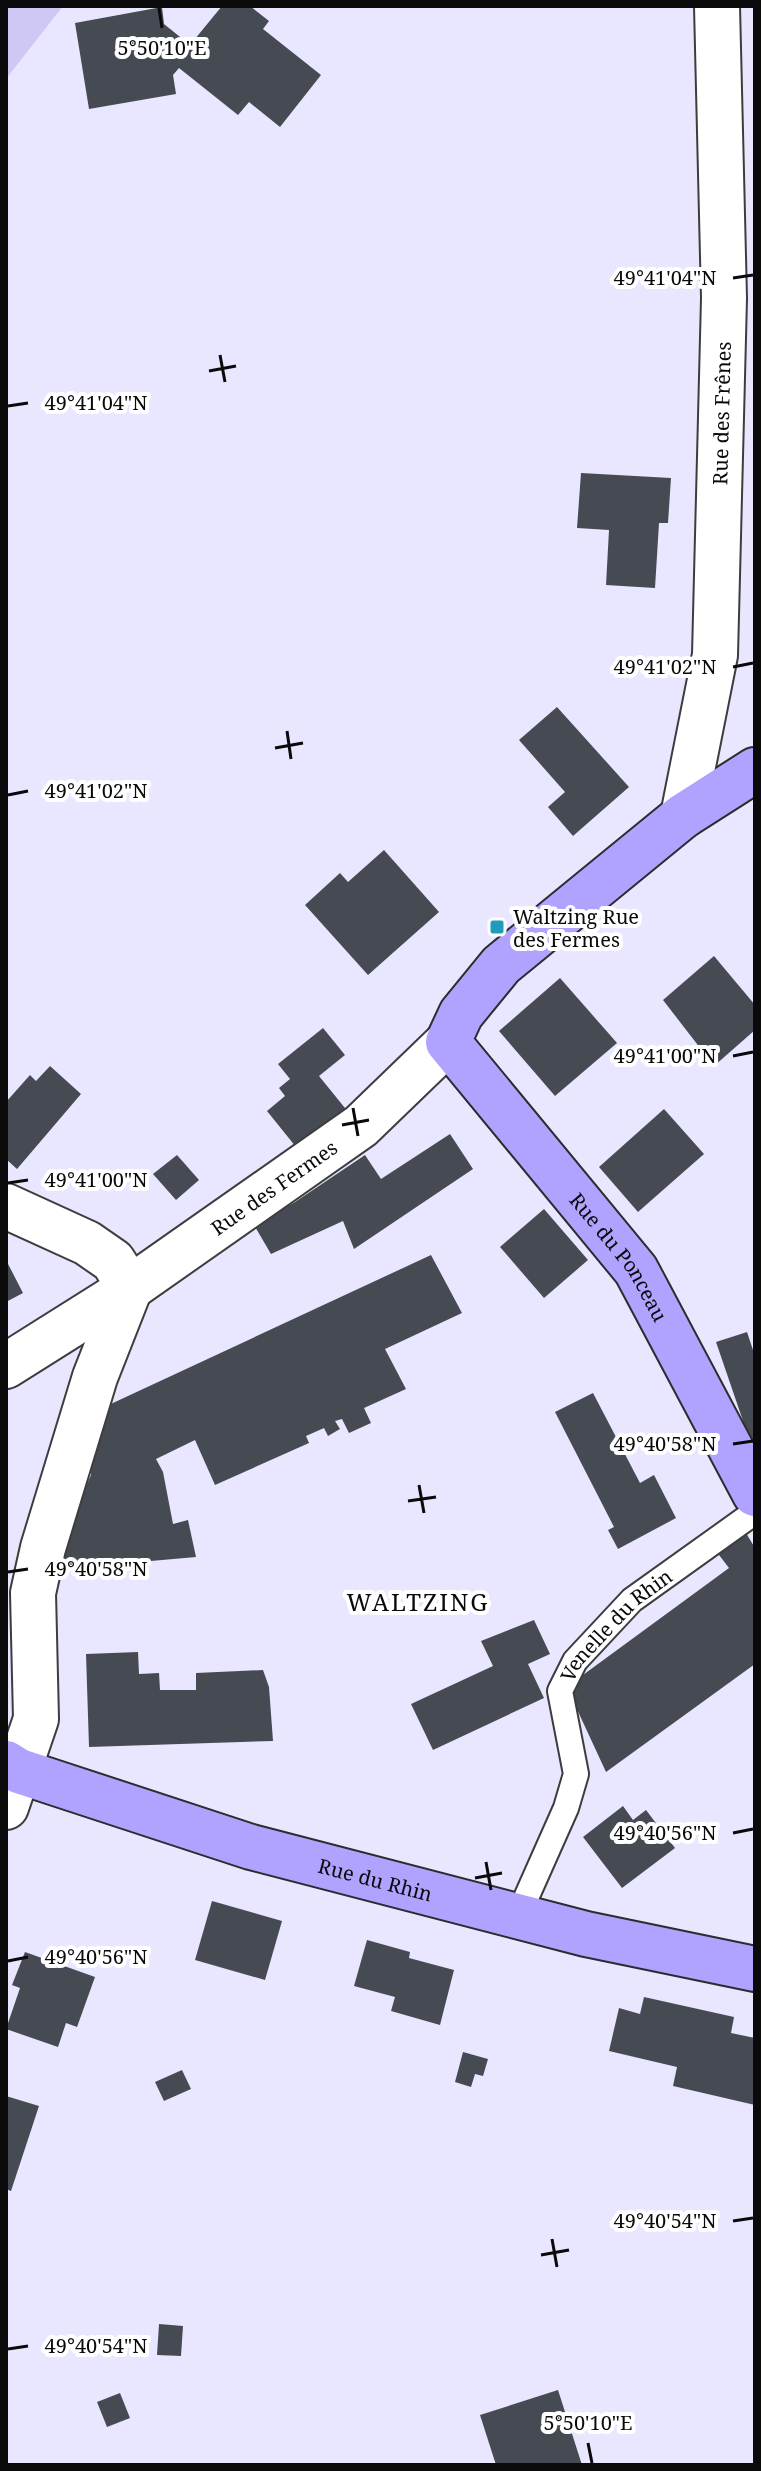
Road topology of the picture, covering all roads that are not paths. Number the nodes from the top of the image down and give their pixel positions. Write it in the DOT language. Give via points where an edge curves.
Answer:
graph roads {
  1 [pos="717,6"];
  2 [pos="755,770"];
  3 [pos="683,816"];
  4 [pos="448,1042"];
  5 [pos="6,1206"];
  6 [pos="130,1288"];
  7 [pos="6,1366"];
  8 [pos="755,1494"];
  9 [pos="755,1512"];
  10 [pos="10,1780"];
  11 [pos="518,1916"];
  12 [pos="755,1969"];
  1 -- 3 [label="street, Rue des Frênes" via="724,298 715,655"];
  2 -- 3 [label="street, Rue des Fermes"];
  3 -- 4 [label="street, Rue des Fermes" via="501,965 461,1014"];
  4 -- 6 [label="street, Rue des Fermes" via="361,1126"];
  4 -- 8 [label="street, Rue du Ponceau" via="636,1270"];
  5 -- 6 [label="street" via="87,1243 113,1261"];
  6 -- 7 [label="street, Rue des Fermes"];
  6 -- 10 [label="street" via="95,1377 36,1578 36,1719"];
  9 -- 11 [label="lane, Venelle du Rhin" via="632,1600 575,1661 560,1691 576,1774"];
  10 -- 11 [label="street, Rue du Rhin"];
  11 -- 12 [label="street, Rue du Rhin"];
}
